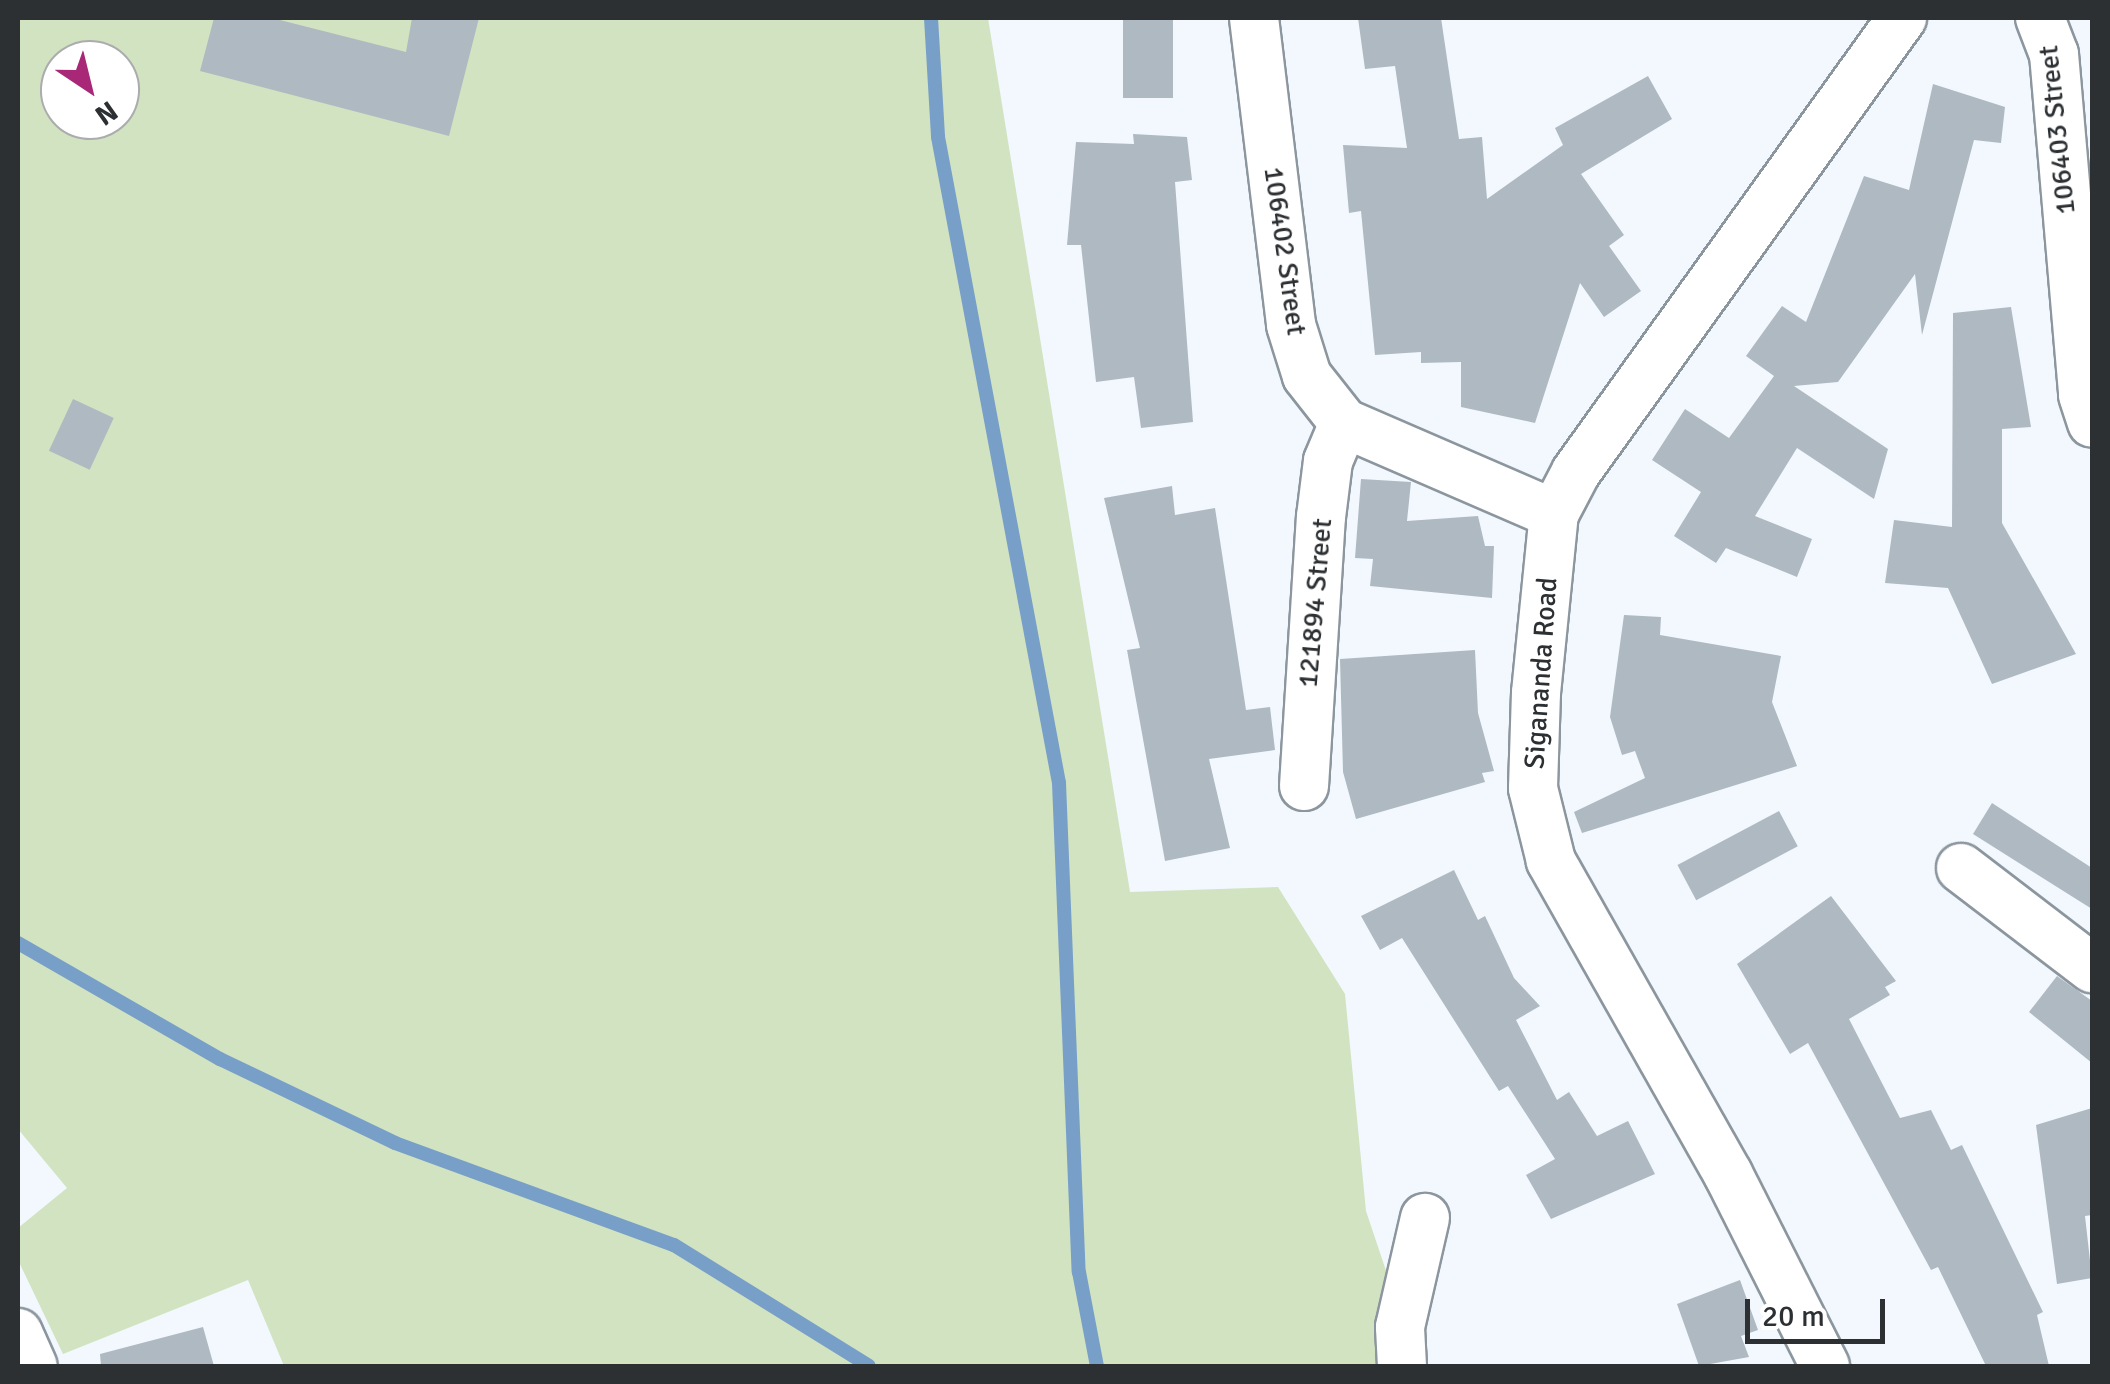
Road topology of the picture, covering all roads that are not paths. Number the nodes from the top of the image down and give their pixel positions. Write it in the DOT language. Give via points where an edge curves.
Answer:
graph roads {
  1 [pos="1254,18"];
  2 [pos="1902,18"];
  3 [pos="2040,18"];
  4 [pos="1344,423"];
  5 [pos="2092,423"];
  6 [pos="1554,514"];
  7 [pos="1304,786"];
  8 [pos="1961,868"];
  9 [pos="2092,968"];
  10 [pos="1426,1218"];
  11 [pos="18,1332"];
  12 [pos="34,1366"];
  13 [pos="1402,1366"];
  14 [pos="1824,1366"];
  1 -- 4 [label="street, 106402 Street" via="1291,325 1307,376"];
  2 -- 6 [label="street, Sigananda Road" via="1610,420"];
  3 -- 5 [label="street, 106403 Street" via="2054,54 2083,395"];
  4 -- 6 [label="street, 106402 Street"];
  4 -- 7 [label="street, 121894 Street" via="1328,461 1321,516"];
  6 -- 14 [label="street, Sigananda Road" via="1533,788 1551,861 1728,1174"];
  8 -- 9 [label="street"];
  10 -- 13 [label="street" via="1400,1326"];
  11 -- 12 [label="street"];
}
